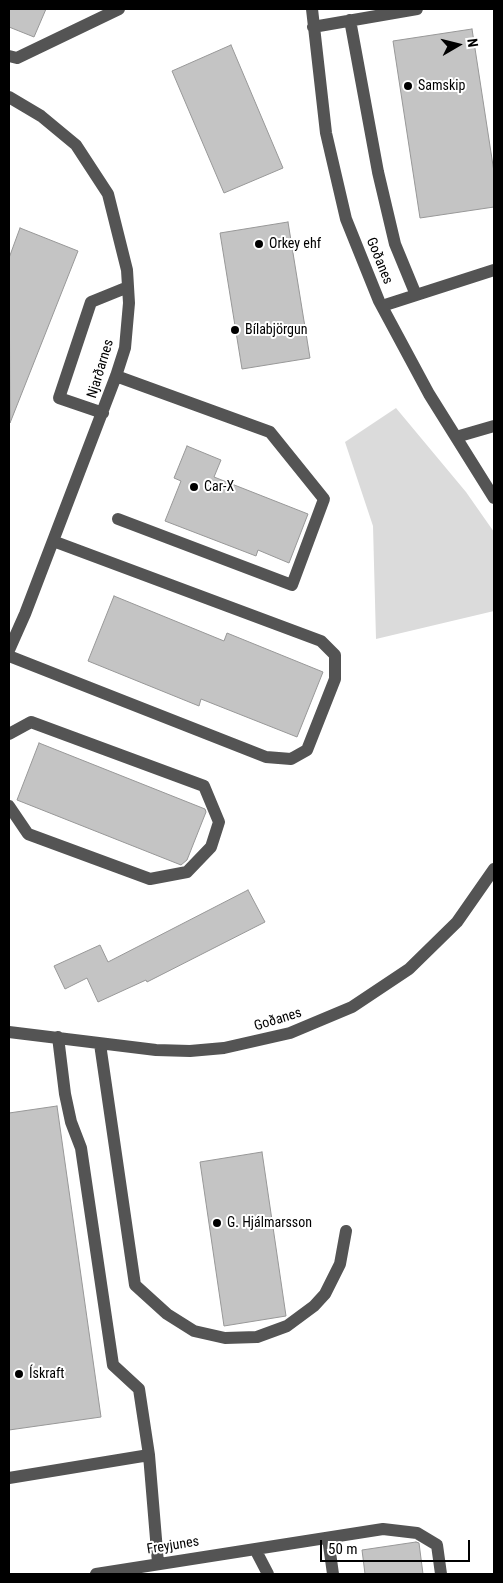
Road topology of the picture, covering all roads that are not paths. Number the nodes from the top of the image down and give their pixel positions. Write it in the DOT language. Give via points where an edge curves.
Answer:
graph roads {
  1 [pos="119,9"];
  2 [pos="312,9"];
  3 [pos="417,9"];
  4 [pos="350,20"];
  5 [pos="313,26"];
  6 [pos="9,56"];
  7 [pos="9,97"];
  8 [pos="494,270"];
  9 [pos="128,287"];
  10 [pos="416,295"];
  11 [pos="382,306"];
  12 [pos="116,376"];
  13 [pos="103,413"];
  14 [pos="494,426"];
  15 [pos="456,437"];
  16 [pos="494,498"];
  17 [pos="118,519"];
  18 [pos="53,541"];
  19 [pos="9,650"];
  20 [pos="9,656"];
  21 [pos="9,734"];
  22 [pos="9,806"];
  23 [pos="494,869"];
  24 [pos="489,888"];
  25 [pos="9,1032"];
  26 [pos="58,1037"];
  27 [pos="100,1044"];
  28 [pos="346,1231"];
  29 [pos="150,1456"];
  30 [pos="9,1478"];
  31 [pos="328,1538"];
  32 [pos="255,1549"];
  33 [pos="158,1564"];
  34 [pos="96,1574"];
  35 [pos="268,1574"];
  36 [pos="333,1574"];
  37 [pos="441,1574"];
  1 -- 6 [label="street" via="17,58"];
  2 -- 5 [label="street, Goðanes"];
  3 -- 4 [label="street"];
  4 -- 5 [label="street"];
  4 -- 10 [label="street" via="395,244"];
  5 -- 11 [label="street, Goðanes" via="326,134 346,219"];
  7 -- 9 [label="street, Njarðarnes" via="41,116 76,145 108,194 120,235"];
  8 -- 10 [label="street"];
  9 -- 12 [label="street, Njarðarnes" via="125,348"];
  9 -- 13 [label="street" via="91,302 59,398"];
  10 -- 11 [label="street"];
  11 -- 15 [label="street, Goðanes"];
  12 -- 13 [label="street, Njarðarnes"];
  12 -- 17 [label="street" via="270,432 324,499 292,585"];
  13 -- 18 [label="street, Njarðarnes"];
  14 -- 15 [label="street"];
  15 -- 16 [label="street, Goðanes"];
  18 -- 19 [label="street, Njarðarnes"];
  18 -- 20 [label="street" via="321,641 335,655 335,679 307,750 291,759 266,757"];
  21 -- 22 [label="street" via="31,722 204,786 219,822 211,847 188,872 150,879 28,834"];
  23 -- 24 [label="street, Goðanes"];
  24 -- 27 [label="street, Goðanes" via="408,969 352,1007 322,1021 274,1038 224,1048 156,1050"];
  25 -- 26 [label="street, Goðanes"];
  26 -- 27 [label="street, Goðanes"];
  26 -- 29 [label="street" via="71,1122 81,1148 113,1365 139,1389"];
  27 -- 28 [label="street" via="135,1285 167,1314 194,1331 225,1338 257,1337 287,1326 314,1306 329,1286 340,1264"];
  29 -- 30 [label="street"];
  29 -- 33 [label="street"];
  31 -- 32 [label="street, Freyjunes"];
  31 -- 36 [label="street"];
  31 -- 37 [label="street, Freyjunes" via="383,1529 417,1533 437,1544"];
  32 -- 33 [label="street, Freyjunes"];
  32 -- 35 [label="street"];
  33 -- 34 [label="street, Freyjunes"];
}
